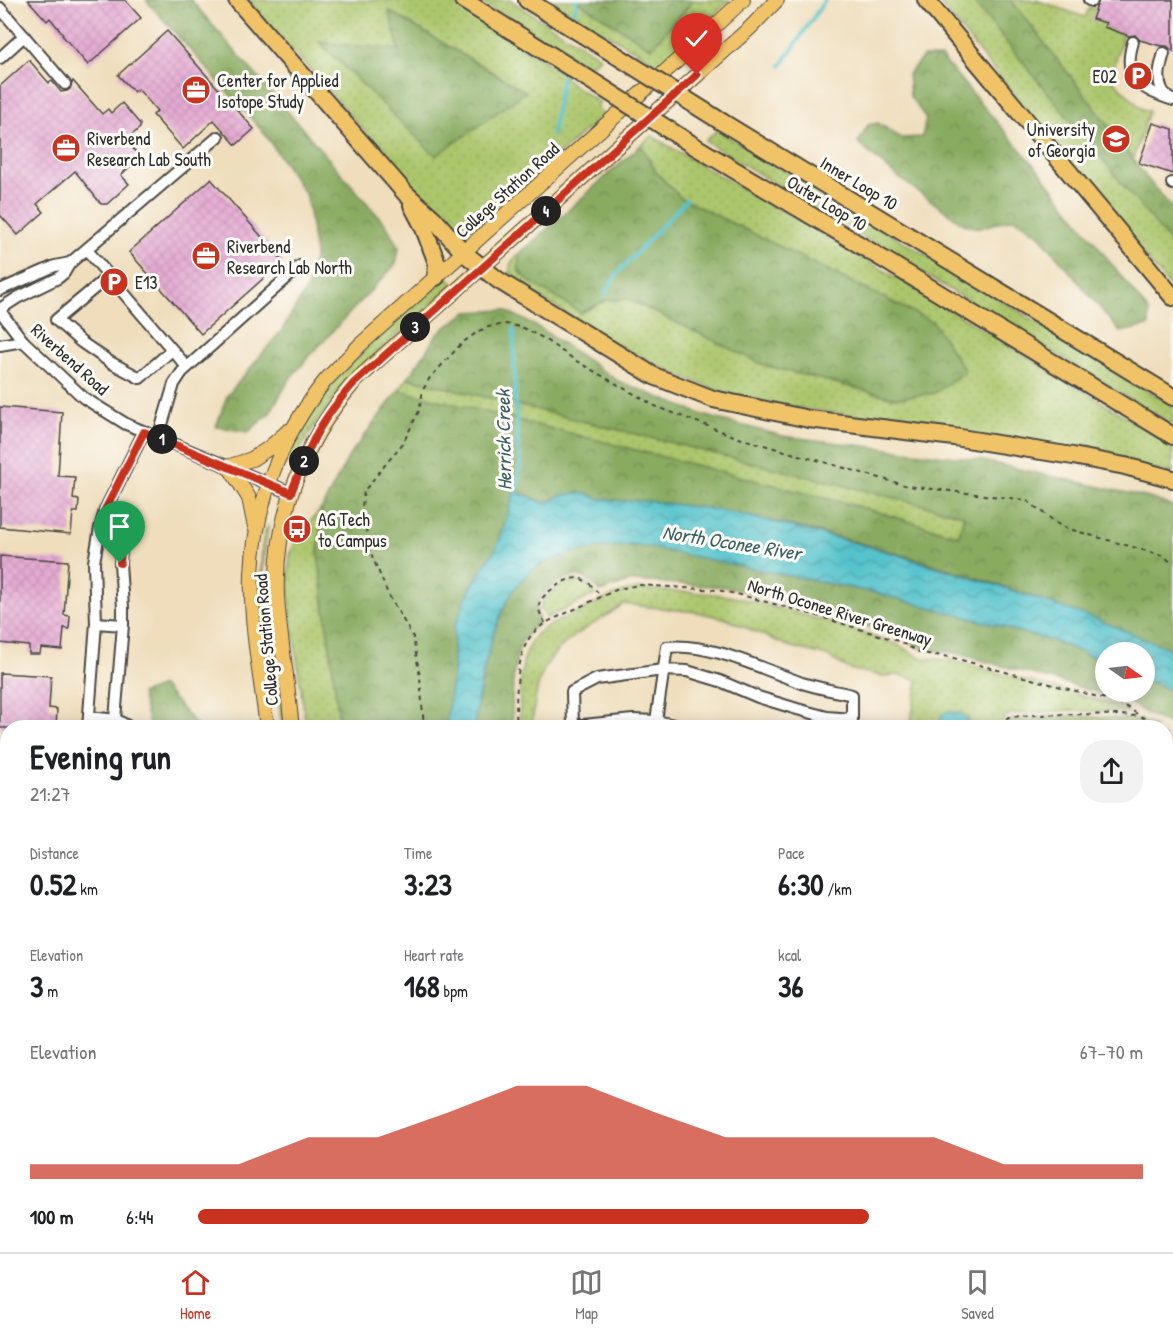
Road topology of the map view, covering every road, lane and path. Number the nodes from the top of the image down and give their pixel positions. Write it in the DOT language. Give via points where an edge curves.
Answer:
graph roads {
  1 [pos="237,0"];
  2 [pos="463,0"];
  3 [pos="527,0"];
  4 [pos="743,0"];
  5 [pos="777,0"];
  6 [pos="926,0"];
  7 [pos="0,9"];
  8 [pos="24,36"];
  9 [pos="1133,42"];
  10 [pos="1164,53"];
  11 [pos="0,58"];
  12 [pos="65,84"];
  13 [pos="1171,99"];
  14 [pos="218,137"];
  15 [pos="406,194"];
  16 [pos="87,250"];
  17 [pos="465,253"];
  18 [pos="70,263"];
  19 [pos="300,266"];
  20 [pos="483,268"];
  21 [pos="109,276"];
  22 [pos="435,278"];
  23 [pos="0,290"];
  24 [pos="1173,297"];
  25 [pos="0,310"];
  26 [pos="23,341"];
  27 [pos="0,345"];
  28 [pos="172,350"];
  29 [pos="187,367"];
  30 [pos="1173,397"];
  31 [pos="296,424"];
  32 [pos="144,432"];
  33 [pos="1173,436"];
  34 [pos="158,438"];
  35 [pos="228,467"];
  36 [pos="1173,479"];
  37 [pos="268,484"];
  38 [pos="291,493"];
  39 [pos="105,510"];
  40 [pos="257,532"];
  41 [pos="1173,564"];
  42 [pos="601,597"];
  43 [pos="96,623"];
  44 [pos="545,623"];
  45 [pos="123,625"];
  46 [pos="663,670"];
  47 [pos="1142,717"];
  48 [pos="115,719"];
  49 [pos="88,720"];
  50 [pos="106,720"];
  51 [pos="266,720"];
  52 [pos="291,720"];
  53 [pos="423,720"];
  54 [pos="517,720"];
  55 [pos="573,720"];
  56 [pos="657,720"];
  57 [pos="840,720"];
  58 [pos="852,720"];
  59 [pos="1006,720"];
  60 [pos="1148,720"];
  1 -- 15 [label="highway"];
  2 -- 33 [label="highway, Outer Loop 10, bridge" via="696,147"];
  3 -- 30 [label="highway, Inner Loop 10, bridge"];
  4 -- 17 [label="main road, College Station Road"];
  5 -- 20 [label="main road, College Station Road"];
  6 -- 24 [label="highway"];
  7 -- 8 [label="street"];
  8 -- 11 [label="street"];
  8 -- 12 [label="street"];
  9 -- 13 [label="street" via="1129,61 1133,75 1148,91"];
  10 -- 13 [label="street" via="1160,85"];
  14 -- 16 [label="street"];
  15 -- 17 [label="highway"];
  15 -- 22 [label="highway" via="437,263"];
  16 -- 18 [label="street"];
  16 -- 21 [label="street"];
  17 -- 20 [label="highway"];
  17 -- 22 [label="main road, College Station Road"];
  18 -- 23 [label="street"];
  18 -- 25 [label="street" via="58,278"];
  19 -- 29 [label="street"];
  20 -- 36 [label="highway" via="654,376 713,399 809,419 1073,456"];
  20 -- 38 [label="main road, College Station Road" via="353,384 318,432"];
  21 -- 28 [label="street"];
  21 -- 28 [label="street" via="56,320 81,342 140,378"];
  22 -- 31 [label="main road, College Station Road" via="326,380"];
  25 -- 26 [label="street, Riverbend Road"];
  26 -- 27 [label="street"];
  26 -- 32 [label="street, Riverbend Road" via="84,398"];
  28 -- 29 [label="street"];
  29 -- 34 [label="street" via="174,384"];
  31 -- 35 [label="main road" via="252,459"];
  31 -- 37 [label="main road, College Station Road"];
  32 -- 34 [label="street, Riverbend Road"];
  32 -- 39 [label="street"];
  34 -- 35 [label="street, Riverbend Road"];
  35 -- 37 [label="street, Riverbend Road"];
  35 -- 40 [label="main road" via="249,498"];
  37 -- 38 [label="street, Riverbend Road"];
  37 -- 40 [label="main road, College Station Road"];
  38 -- 52 [label="main road, College Station Road" via="279,543 277,597"];
  39 -- 43 [label="street" via="93,562"];
  39 -- 45 [label="street" via="129,521 120,563"];
  40 -- 51 [label="main road, College Station Road" via="252,573 254,618"];
  41 -- 53 [label="path" via="1164,556 1062,527 1026,500 908,486 739,438 655,406 520,327 488,327 462,343 429,379 403,443 364,491 362,507 370,551 388,594 413,637"];
  42 -- 44 [label="path, North Oconee River Greenway"];
  42 -- 44 [label="path" via="589,582 576,578 564,581 541,600 540,613"];
  42 -- 47 [label="path, North Oconee River Greenway" via="639,585 741,595 898,641 921,653 950,657 1113,701"];
  43 -- 45 [label="street"];
  43 -- 49 [label="street"];
  44 -- 54 [label="path, North Oconee River Greenway" via="529,638 522,653"];
  45 -- 48 [label="street"];
  46 -- 55 [label="street" via="597,679 572,692"];
  46 -- 56 [label="street"];
  46 -- 57 [label="street" via="687,671 758,697"];
  46 -- 58 [label="street" via="667,646 714,651 805,684 852,695"];
  47 -- 59 [label="path" via="1047,713"];
  47 -- 60 [label="path, North Oconee River Greenway"];
  48 -- 50 [label="street"];
}
